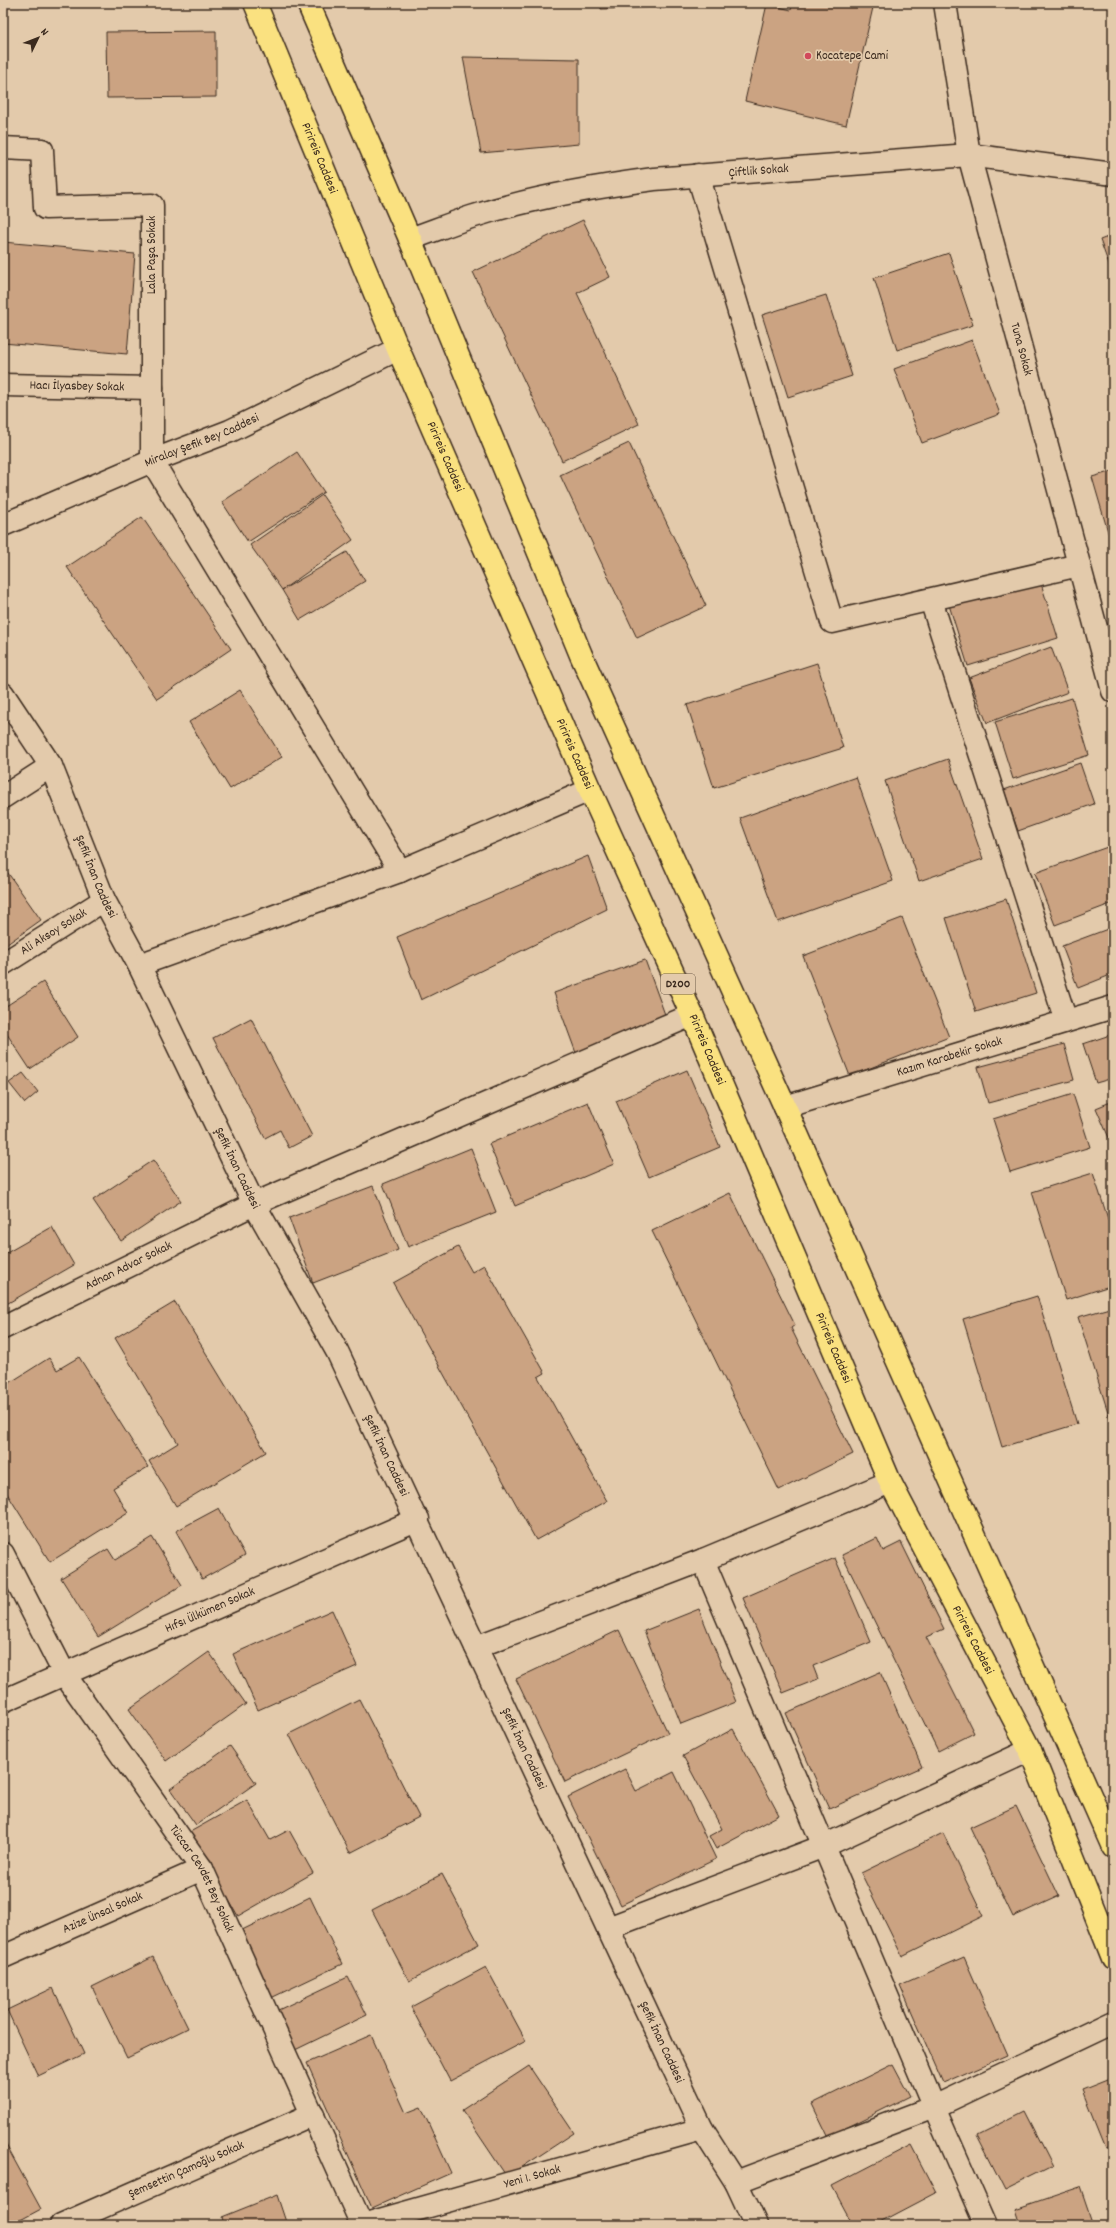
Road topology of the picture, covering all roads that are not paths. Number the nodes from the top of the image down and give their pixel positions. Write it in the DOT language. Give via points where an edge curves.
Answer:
graph roads {
  1 [pos="255,3"];
  2 [pos="308,3"];
  3 [pos="945,3"];
  4 [pos="3,148"];
  5 [pos="969,155"];
  6 [pos="1113,174"];
  7 [pos="698,175"];
  8 [pos="410,239"];
  9 [pos="398,349"];
  10 [pos="3,385"];
  11 [pos="152,388"];
  12 [pos="152,461"];
  13 [pos="3,525"];
  14 [pos="1079,566"];
  15 [pos="931,600"];
  16 [pos="1113,691"];
  17 [pos="3,694"];
  18 [pos="51,766"];
  19 [pos="590,790"];
  20 [pos="3,798"];
  21 [pos="400,871"];
  22 [pos="104,900"];
  23 [pos="3,964"];
  24 [pos="139,965"];
  25 [pos="1113,1007"];
  26 [pos="692,1015"];
  27 [pos="1066,1021"];
  28 [pos="785,1107"];
  29 [pos="254,1204"];
  30 [pos="3,1328"];
  31 [pos="890,1482"];
  32 [pos="418,1519"];
  33 [pos="3,1554"];
  34 [pos="704,1560"];
  35 [pos="476,1647"];
  36 [pos="65,1675"];
  37 [pos="3,1701"];
  38 [pos="1030,1750"];
  39 [pos="824,1846"];
  40 [pos="1113,1847"];
  41 [pos="202,1869"];
  42 [pos="608,1928"];
  43 [pos="3,1957"];
  44 [pos="1113,1958"];
  45 [pos="1113,2022"];
  46 [pos="934,2107"];
  47 [pos="312,2114"];
  48 [pos="702,2128"];
  49 [pos="736,2182"];
  50 [pos="61,2225"];
  51 [pos="362,2225"];
  52 [pos="756,2225"];
  53 [pos="986,2225"];
  1 -- 9 [label="highway, Pirireis Caddesi / D200"];
  2 -- 8 [label="highway"];
  3 -- 5 [label="street, Tuna Sokak"];
  4 -- 11 [label="street, Lala Paşa Sokak" via="42,150 45,208 152,205"];
  5 -- 6 [label="street, Çiftlik Sokak"];
  5 -- 7 [label="street, Çiftlik Sokak"];
  5 -- 14 [label="street, Tuna Sokak"];
  7 -- 8 [label="street, Çiftlik Sokak" via="617,184 559,196 471,217"];
  7 -- 15 [label="street" via="832,622"];
  8 -- 28 [label="highway" via="581,655"];
  9 -- 12 [label="street, Miralay Şefik Bey Caddesi" via="230,431"];
  9 -- 19 [label="highway, Pirireis Caddesi / D200"];
  10 -- 11 [label="street, Hacı İlyasbey Sokak"];
  11 -- 12 [label="street, Lala Paşa Sokak"];
  12 -- 13 [label="street, Miralay Şefik Bey Caddesi"];
  12 -- 21 [label="street"];
  14 -- 15 [label="street"];
  14 -- 16 [label="street, Tuna Sokak"];
  15 -- 27 [label="street"];
  17 -- 18 [label="street, Şefik İnan Caddesi"];
  18 -- 20 [label="street"];
  18 -- 22 [label="street, Şefik İnan Caddesi"];
  19 -- 21 [label="street"];
  19 -- 26 [label="highway, Pirireis Caddesi / D200"];
  21 -- 24 [label="street"];
  22 -- 23 [label="street, Ali Aksoy Sokak"];
  22 -- 24 [label="street, Şefik İnan Caddesi"];
  24 -- 29 [label="street, Şefik İnan Caddesi"];
  25 -- 27 [label="street, Kazım Karabekir Sokak"];
  26 -- 29 [label="street, Adnan Advar Sokak"];
  26 -- 31 [label="highway, Pirireis Caddesi / D200"];
  27 -- 28 [label="street, Kazım Karabekir Sokak"];
  28 -- 40 [label="highway"];
  29 -- 30 [label="street, Adnan Advar Sokak"];
  29 -- 32 [label="street, Şefik İnan Caddesi" via="337,1351"];
  31 -- 34 [label="street"];
  31 -- 38 [label="highway, Pirireis Caddesi / D200"];
  32 -- 35 [label="street, Şefik İnan Caddesi"];
  32 -- 36 [label="street, Hıfsı Ülkümen Sokak"];
  33 -- 36 [label="street, Tüccar Cevdet Bey Sokak"];
  34 -- 35 [label="street"];
  34 -- 39 [label="street"];
  35 -- 42 [label="street, Şefik İnan Caddesi"];
  36 -- 37 [label="street, Hıfsı Ülkümen Sokak"];
  36 -- 41 [label="street, Tüccar Cevdet Bey Sokak"];
  38 -- 39 [label="street"];
  38 -- 44 [label="highway, Pirireis Caddesi / D200"];
  39 -- 42 [label="street"];
  39 -- 46 [label="street"];
  41 -- 43 [label="street, Azize Ünsal Sokak"];
  41 -- 47 [label="street, Tüccar Cevdet Bey Sokak"];
  42 -- 48 [label="street, Şefik İnan Caddesi"];
  45 -- 46 [label="street"];
  46 -- 49 [label="street"];
  46 -- 53 [label="street"];
  47 -- 50 [label="street, Şemsettin Çamoğlu Sokak"];
  47 -- 51 [label="street, Tüccar Cevdet Bey Sokak"];
  48 -- 49 [label="street, Şefik İnan Caddesi"];
  48 -- 51 [label="street, Yeni 1. Sokak"];
  49 -- 52 [label="street, Şefik İnan Caddesi"];
}
